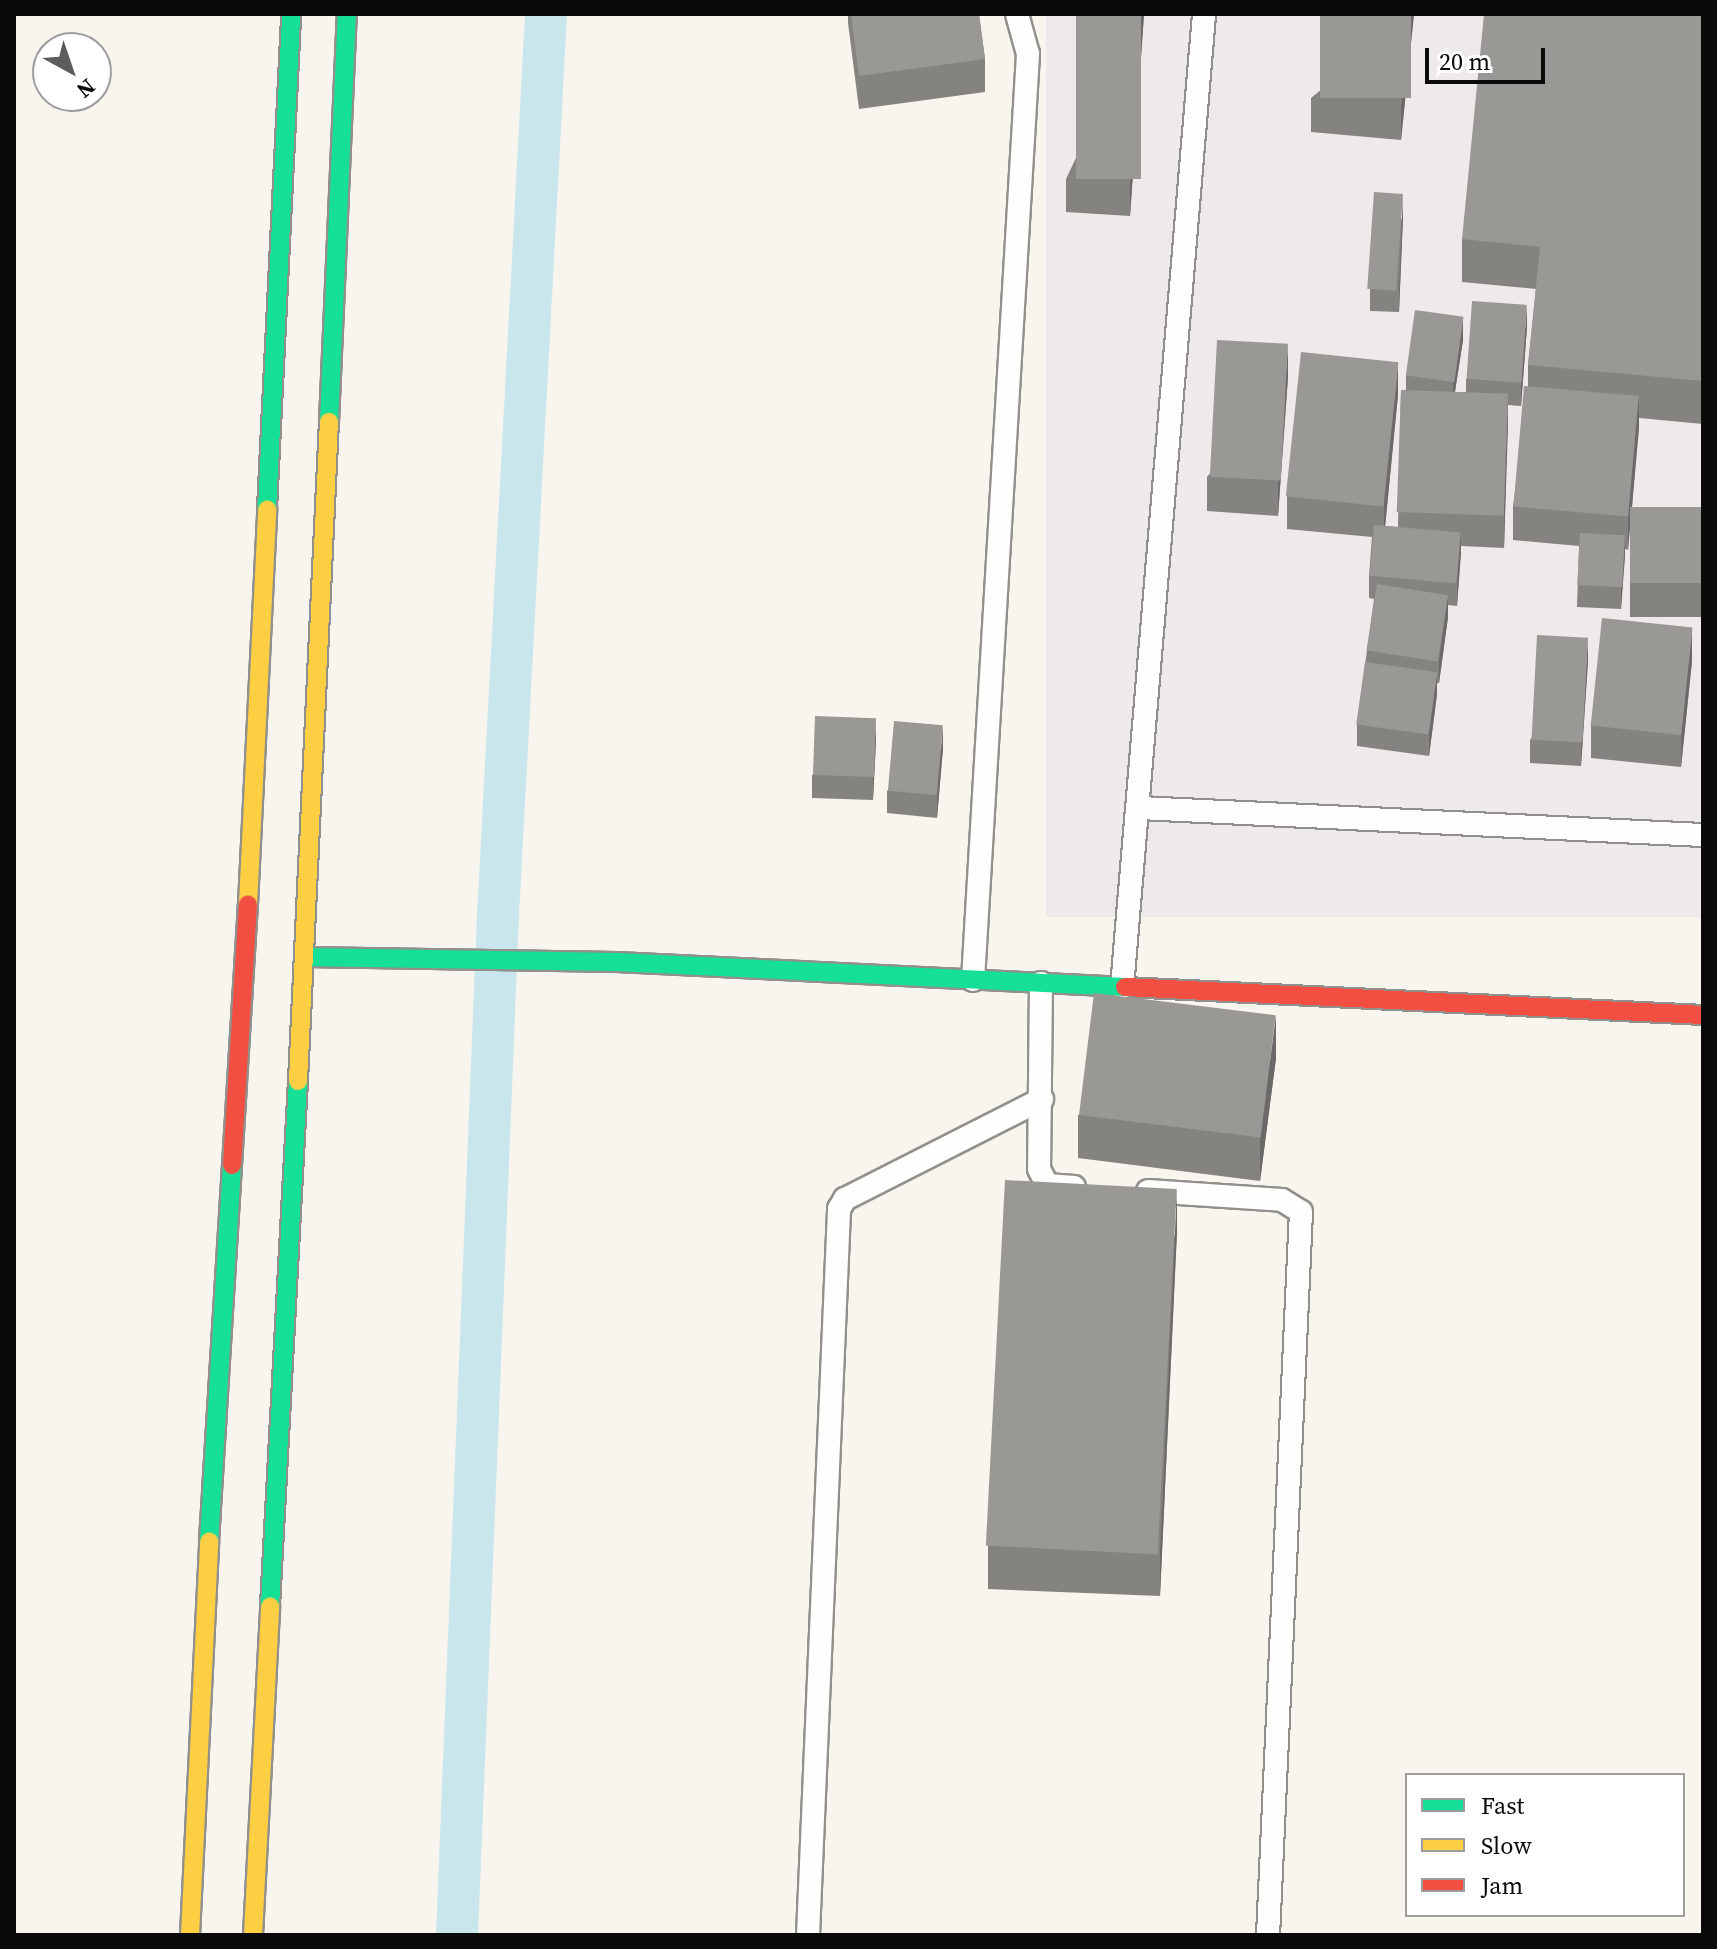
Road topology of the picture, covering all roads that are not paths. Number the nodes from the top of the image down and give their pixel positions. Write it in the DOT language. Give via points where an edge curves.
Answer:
graph roads {
  1 [pos="291,14"];
  2 [pos="347,14"];
  3 [pos="1017,14"];
  4 [pos="1204,14"];
  5 [pos="1140,808"];
  6 [pos="1703,835"];
  7 [pos="305,957"];
  8 [pos="973,980"];
  9 [pos="1041,983"];
  10 [pos="1122,987"];
  11 [pos="1703,1015"];
  12 [pos="1042,1099"];
  13 [pos="1094,1188"];
  14 [pos="1125,1190"];
  15 [pos="190,1935"];
  16 [pos="253,1935"];
  17 [pos="808,1935"];
  18 [pos="1268,1935"];
  1 -- 15 [label="main road" via="245,956 193,1790"];
  2 -- 7 [label="main road"];
  3 -- 8 [label="lane" via="1028,54"];
  4 -- 5 [label="lane"];
  5 -- 6 [label="lane"];
  5 -- 10 [label="lane"];
  7 -- 8 [label="main road" via="617,962"];
  7 -- 16 [label="main road"];
  8 -- 9 [label="main road"];
  9 -- 10 [label="main road"];
  9 -- 12 [label="lane"];
  10 -- 11 [label="main road"];
  12 -- 13 [label="lane" via="1041,1177 1047,1185"];
  12 -- 17 [label="lane" via="845,1199 839,1209"];
  14 -- 18 [label="lane" via="1282,1200 1301,1212"];
}
